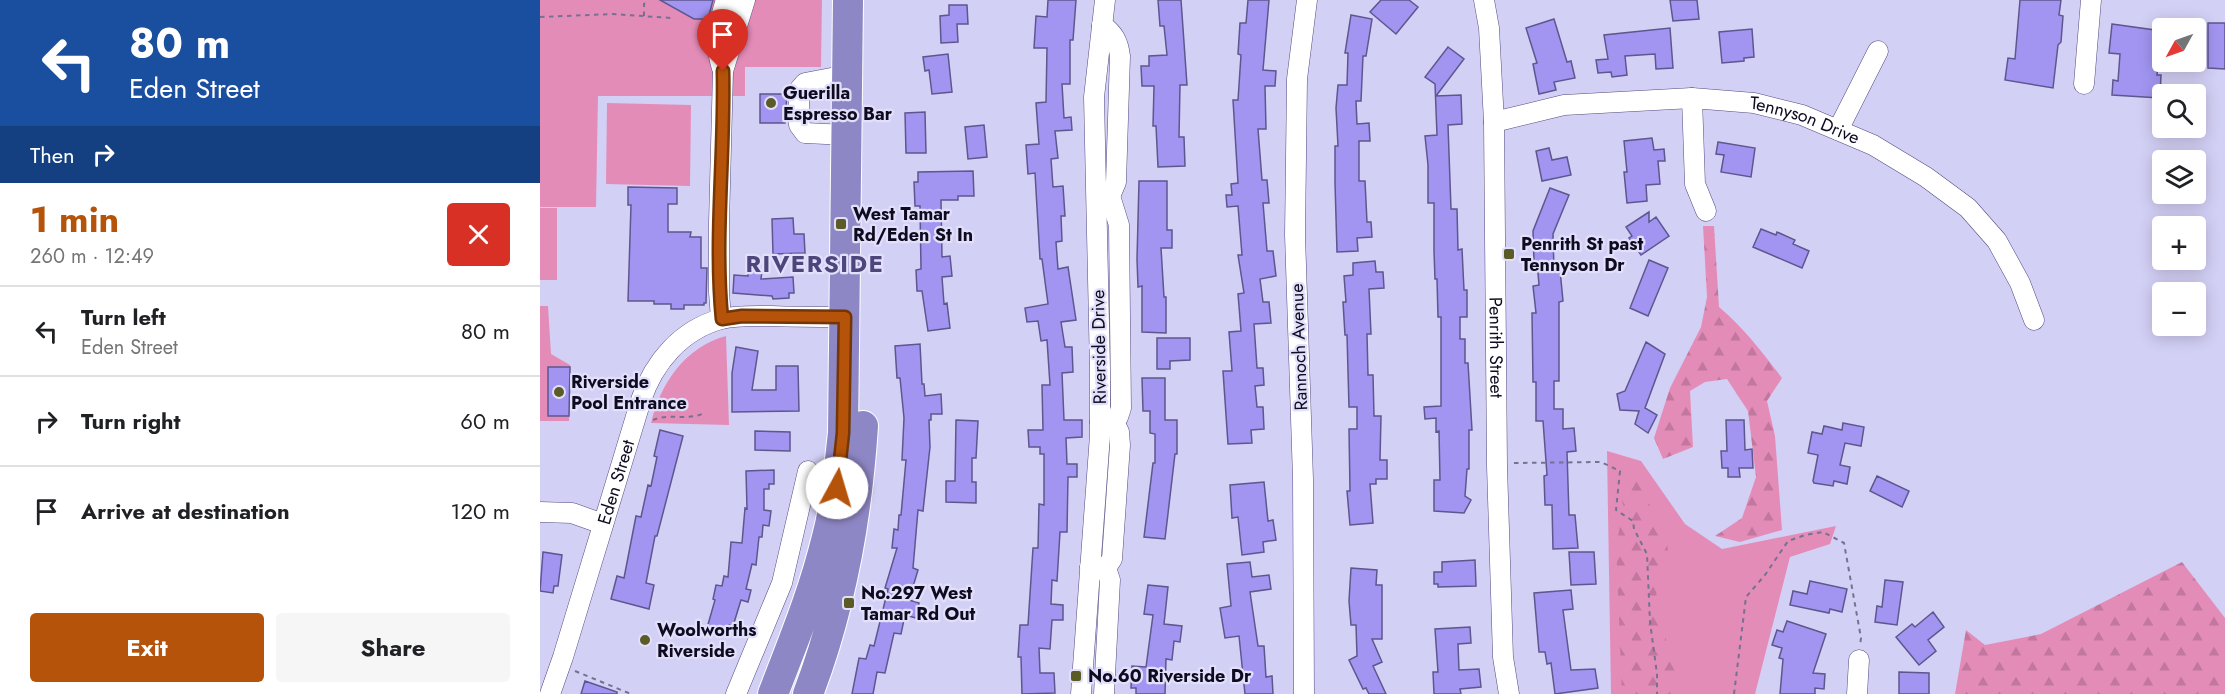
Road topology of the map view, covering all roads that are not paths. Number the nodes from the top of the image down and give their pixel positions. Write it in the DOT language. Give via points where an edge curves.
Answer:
graph roads {
  1 [pos="726,0"];
  2 [pos="745,0"];
  3 [pos="848,0"];
  4 [pos="866,0"];
  5 [pos="1105,0"];
  6 [pos="1306,0"];
  7 [pos="1484,0"];
  8 [pos="2091,0"];
  9 [pos="1878,51"];
  10 [pos="723,71"];
  11 [pos="847,75"];
  12 [pos="2084,84"];
  13 [pos="1692,98"];
  14 [pos="1494,122"];
  15 [pos="1838,130"];
  16 [pos="846,135"];
  17 [pos="1706,211"];
  18 [pos="845,317"];
  19 [pos="722,319"];
  20 [pos="2034,320"];
  21 [pos="808,471"];
  22 [pos="540,512"];
  23 [pos="603,524"];
  24 [pos="1098,567"];
  25 [pos="1859,660"];
  26 [pos="550,694"];
  27 [pos="736,694"];
  28 [pos="773,694"];
  29 [pos="808,694"];
  30 [pos="1081,694"];
  31 [pos="1104,694"];
  32 [pos="1304,694"];
  33 [pos="1509,694"];
  34 [pos="1857,694"];
  1 -- 10 [label="street" via="717,27 718,57"];
  2 -- 10 [label="street"];
  3 -- 11 [label="highway"];
  4 -- 29 [label="highway" via="865,382 860,468 851,540 838,599"];
  5 -- 24 [label="street, Riverside Drive" via="1094,97 1103,196 1100,369 1107,422"];
  6 -- 32 [label="street, Rannoch Avenue" via="1297,79 1295,224 1303,469"];
  7 -- 14 [label="street, Penrith Street"];
  8 -- 12 [label="street"];
  9 -- 15 [label="street"];
  10 -- 19 [label="street" via="719,223"];
  11 -- 16 [label="highway"];
  11 -- 16 [label="street" via="805,83 799,90 798,125 805,133"];
  13 -- 14 [label="street, Tennyson Drive" via="1563,105"];
  13 -- 15 [label="street, Tennyson Drive" via="1754,103 1802,115"];
  13 -- 17 [label="street" via="1695,184"];
  14 -- 33 [label="street, Penrith Street" via="1497,463 1503,657"];
  15 -- 20 [label="street, Tennyson Drive" via="1909,166 1968,208 1997,241"];
  16 -- 18 [label="highway"];
  18 -- 19 [label="street, Eden Street"];
  18 -- 28 [label="highway" via="843,433 828,537"];
  19 -- 23 [label="street, Eden Street" via="692,332 654,369"];
  21 -- 27 [label="street" via="782,583"];
  22 -- 23 [label="street" via="572,513"];
  23 -- 26 [label="street, Eden Street"];
  24 -- 30 [label="street, Riverside Drive"];
  24 -- 31 [label="street" via="1110,580"];
  25 -- 34 [label="street"];
}
